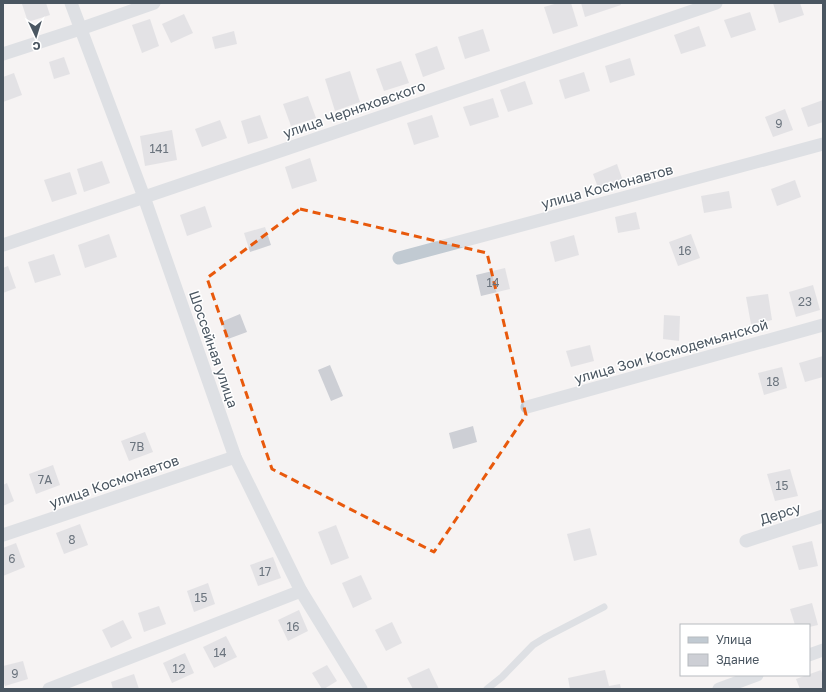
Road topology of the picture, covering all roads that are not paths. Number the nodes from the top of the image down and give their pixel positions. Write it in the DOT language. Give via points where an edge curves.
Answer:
graph roads {
  1 [pos="71,3"];
  2 [pos="154,3"];
  3 [pos="716,3"];
  4 [pos="80,29"];
  5 [pos="3,54"];
  6 [pos="823,144"];
  7 [pos="144,197"];
  8 [pos="3,245"];
  9 [pos="399,258"];
  10 [pos="823,325"];
  11 [pos="527,407"];
  12 [pos="235,458"];
  13 [pos="823,516"];
  14 [pos="3,535"];
  15 [pos="746,541"];
  16 [pos="301,591"];
  17 [pos="604,607"];
  18 [pos="823,650"];
  19 [pos="810,655"];
  20 [pos="754,676"];
  21 [pos="49,689"];
  22 [pos="361,689"];
  23 [pos="487,689"];
  24 [pos="720,689"];
  1 -- 4 [label="street, Шоссейная улица"];
  2 -- 4 [label="street"];
  3 -- 7 [label="street, улица Черняховского"];
  4 -- 5 [label="street"];
  4 -- 7 [label="street, Шоссейная улица"];
  6 -- 9 [label="street, улица Космонавтов"];
  7 -- 8 [label="street, улица Черняховского"];
  7 -- 12 [label="street, Шоссейная улица"];
  10 -- 11 [label="street, улица Зои Космодемьянской"];
  12 -- 14 [label="street, улица Космонавтов"];
  12 -- 16 [label="street, Шоссейная улица"];
  13 -- 15 [label="street, Дерсу"];
  16 -- 21 [label="street"];
  16 -- 22 [label="street, Шоссейная улица"];
  17 -- 23 [label="lane" via="533,645"];
  18 -- 19 [label="street"];
  20 -- 24 [label="street"];
}
